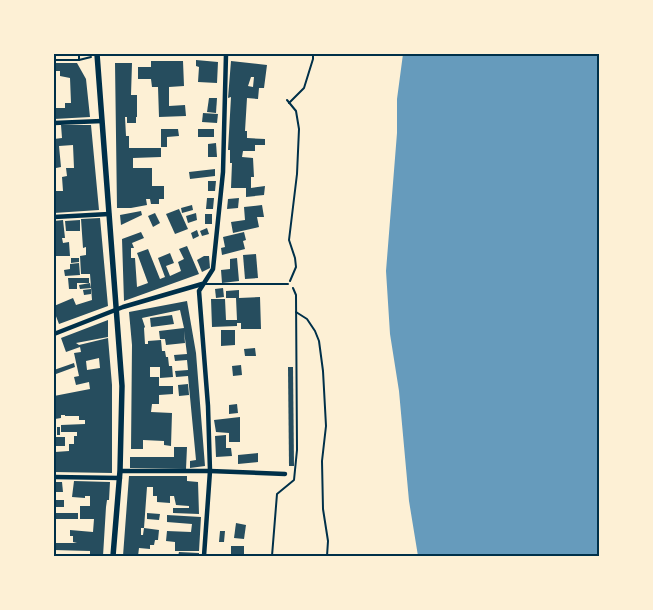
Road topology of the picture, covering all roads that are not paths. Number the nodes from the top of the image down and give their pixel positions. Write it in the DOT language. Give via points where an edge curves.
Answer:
graph roads {
  1 [pos="97,54"];
  2 [pos="226,54"];
  3 [pos="102,121"];
  4 [pos="54,123"];
  5 [pos="109,214"];
  6 [pos="54,217"];
  7 [pos="202,284"];
  8 [pos="288,284"];
  9 [pos="117,309"];
  10 [pos="54,334"];
  11 [pos="210,472"];
  12 [pos="120,474"];
  13 [pos="285,474"];
  14 [pos="54,477"];
  15 [pos="114,556"];
  16 [pos="204,556"];
  1 -- 3 [label="main road"];
  2 -- 7 [label="street" via="222,172 214,269"];
  3 -- 4 [label="street"];
  3 -- 5 [label="main road"];
  5 -- 6 [label="street"];
  5 -- 9 [label="main road"];
  7 -- 8 [label="lane"];
  7 -- 9 [label="street"];
  7 -- 11 [label="street" via="199,291"];
  9 -- 10 [label="street"];
  9 -- 12 [label="main road" via="122,386"];
  11 -- 12 [label="street"];
  11 -- 13 [label="street"];
  11 -- 16 [label="street"];
  12 -- 14 [label="street"];
  12 -- 15 [label="main road"];
}
